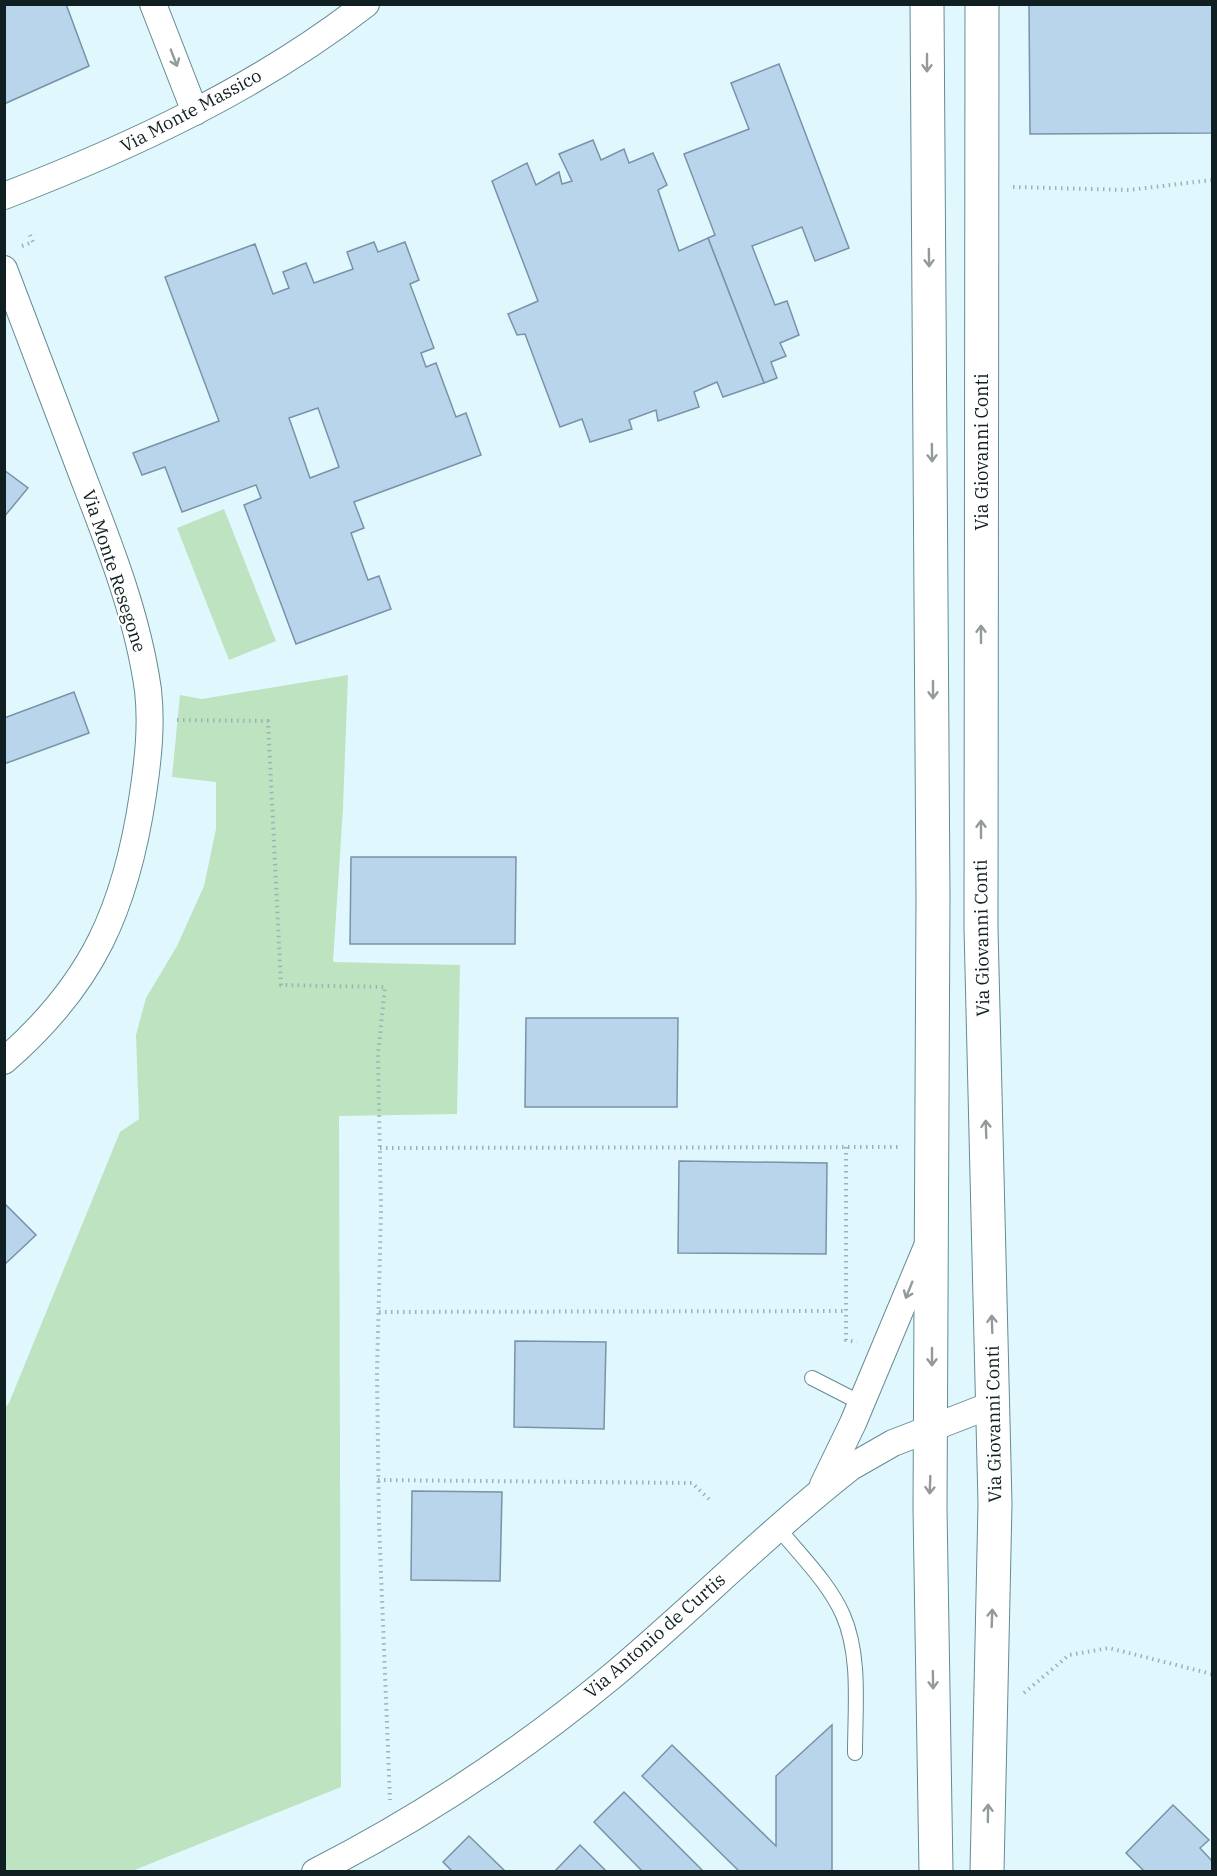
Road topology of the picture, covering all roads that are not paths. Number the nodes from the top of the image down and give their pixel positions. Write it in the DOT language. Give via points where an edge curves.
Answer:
graph roads {
  1 [pos="153,4"];
  2 [pos="366,4"];
  3 [pos="927,4"];
  4 [pos="982,4"];
  5 [pos="195,112"];
  6 [pos="4,196"];
  7 [pos="4,269"];
  8 [pos="4,1061"];
  9 [pos="931,1236"];
  10 [pos="812,1378"];
  11 [pos="861,1403"];
  12 [pos="994,1404"];
  13 [pos="932,1426"];
  14 [pos="821,1491"];
  15 [pos="779,1529"];
  16 [pos="855,1753"];
  17 [pos="315,1872"];
  18 [pos="936,1872"];
  19 [pos="987,1872"];
  1 -- 5 [label="street, one-way"];
  2 -- 5 [label="street, Via Monte Massico" via="285,60"];
  3 -- 9 [label="main road, one-way" via="933,544"];
  12 -- 4 [label="main road, Via Giovanni Conti, one-way" via="981,928"];
  5 -- 6 [label="street, Via Monte Massico" via="94,160"];
  7 -- 8 [label="street, Via Monte Resegone" via="127,598 142,655 150,720 139,829 117,908 98,949 73,985 36,1031"];
  9 -- 11 [label="street, one-way"];
  9 -- 13 [label="main road, one-way"];
  10 -- 11 [label="lane"];
  11 -- 14 [label="street"];
  12 -- 13 [label="street, Via Antonio de Curtis"];
  19 -- 12 [label="main road, Via Giovanni Conti, one-way"];
  13 -- 14 [label="street, Via Antonio de Curtis" via="876,1452"];
  13 -- 18 [label="main road, one-way"];
  14 -- 15 [label="street, Via Antonio de Curtis"];
  15 -- 16 [label="lane" via="831,1593 846,1623 854,1667"];
  15 -- 17 [label="street, Via Antonio de Curtis" via="582,1700 483,1773 391,1831"];
}
